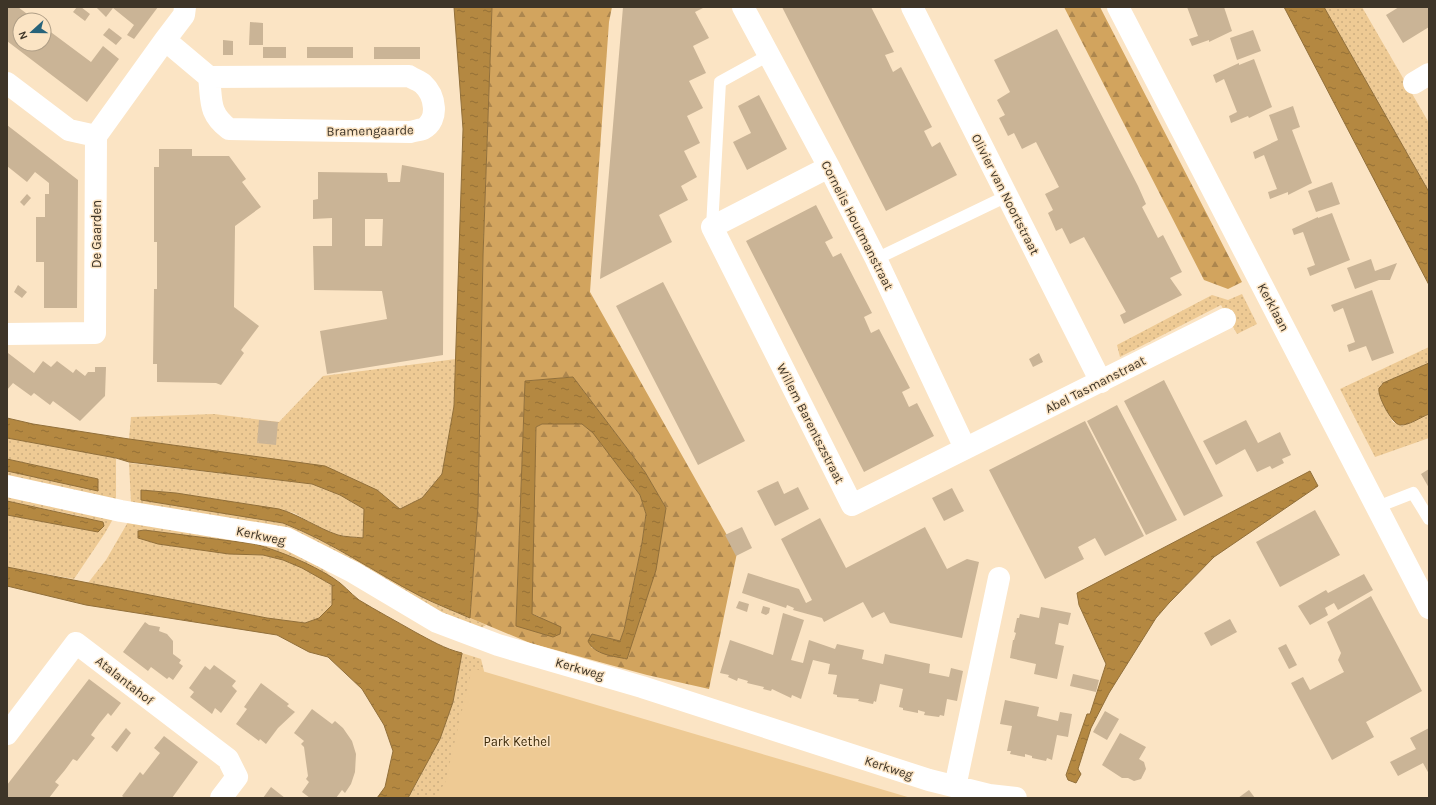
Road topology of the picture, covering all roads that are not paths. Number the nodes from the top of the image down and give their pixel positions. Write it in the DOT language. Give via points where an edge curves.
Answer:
graph roads {
  1 [pos="185,7"];
  2 [pos="743,7"];
  3 [pos="912,7"];
  4 [pos="1118,7"];
  5 [pos="165,40"];
  6 [pos="769,55"];
  7 [pos="209,77"];
  8 [pos="7,83"];
  9 [pos="96,136"];
  10 [pos="829,167"];
  11 [pos="1007,196"];
  12 [pos="712,227"];
  13 [pos="876,259"];
  14 [pos="1225,319"];
  15 [pos="7,334"];
  16 [pos="1101,382"];
  17 [pos="965,448"];
  18 [pos="7,486"];
  19 [pos="1377,507"];
  20 [pos="1429,519"];
  21 [pos="999,578"];
  22 [pos="1427,598"];
  23 [pos="7,734"];
  24 [pos="956,787"];
  25 [pos="221,798"];
  26 [pos="1016,798"];
  1 -- 5 [label="street" via="184,15"];
  2 -- 6 [label="street, Cornelis Houtmanstraat"];
  3 -- 11 [label="street, Olivier van Noortstraat"];
  4 -- 19 [label="street, Kerklaan"];
  5 -- 7 [label="street"];
  5 -- 9 [label="street"];
  6 -- 10 [label="street, Cornelis Houtmanstraat"];
  6 -- 12 [label="lane, Willem Barentszstraat" via="720,82"];
  7 -- 7 [label="street, Bramengaarde" via="212,109 218,120 229,129 410,132 424,128 432,119 435,110 424,84 409,76"];
  8 -- 9 [label="street" via="69,130"];
  9 -- 15 [label="street, De Gaarden" via="95,333"];
  10 -- 12 [label="street"];
  10 -- 13 [label="street, Cornelis Houtmanstraat"];
  11 -- 13 [label="lane"];
  11 -- 16 [label="street, Olivier van Noortstraat"];
  12 -- 17 [label="street, Willem Barentszstraat" via="852,505"];
  13 -- 17 [label="street, Cornelis Houtmanstraat"];
  14 -- 16 [label="street, Abel Tasmanstraat"];
  16 -- 17 [label="street, Abel Tasmanstraat"];
  18 -- 24 [label="street, Kerkweg" via="121,511 286,538 353,572 437,622 498,644"];
  19 -- 20 [label="lane" via="1413,493"];
  19 -- 22 [label="street, Kerklaan"];
  21 -- 24 [label="street"];
  23 -- 25 [label="street, Atalantahof" via="76,643 228,759 237,777"];
  24 -- 26 [label="street, Kerkweg" via="988,795"];
}
